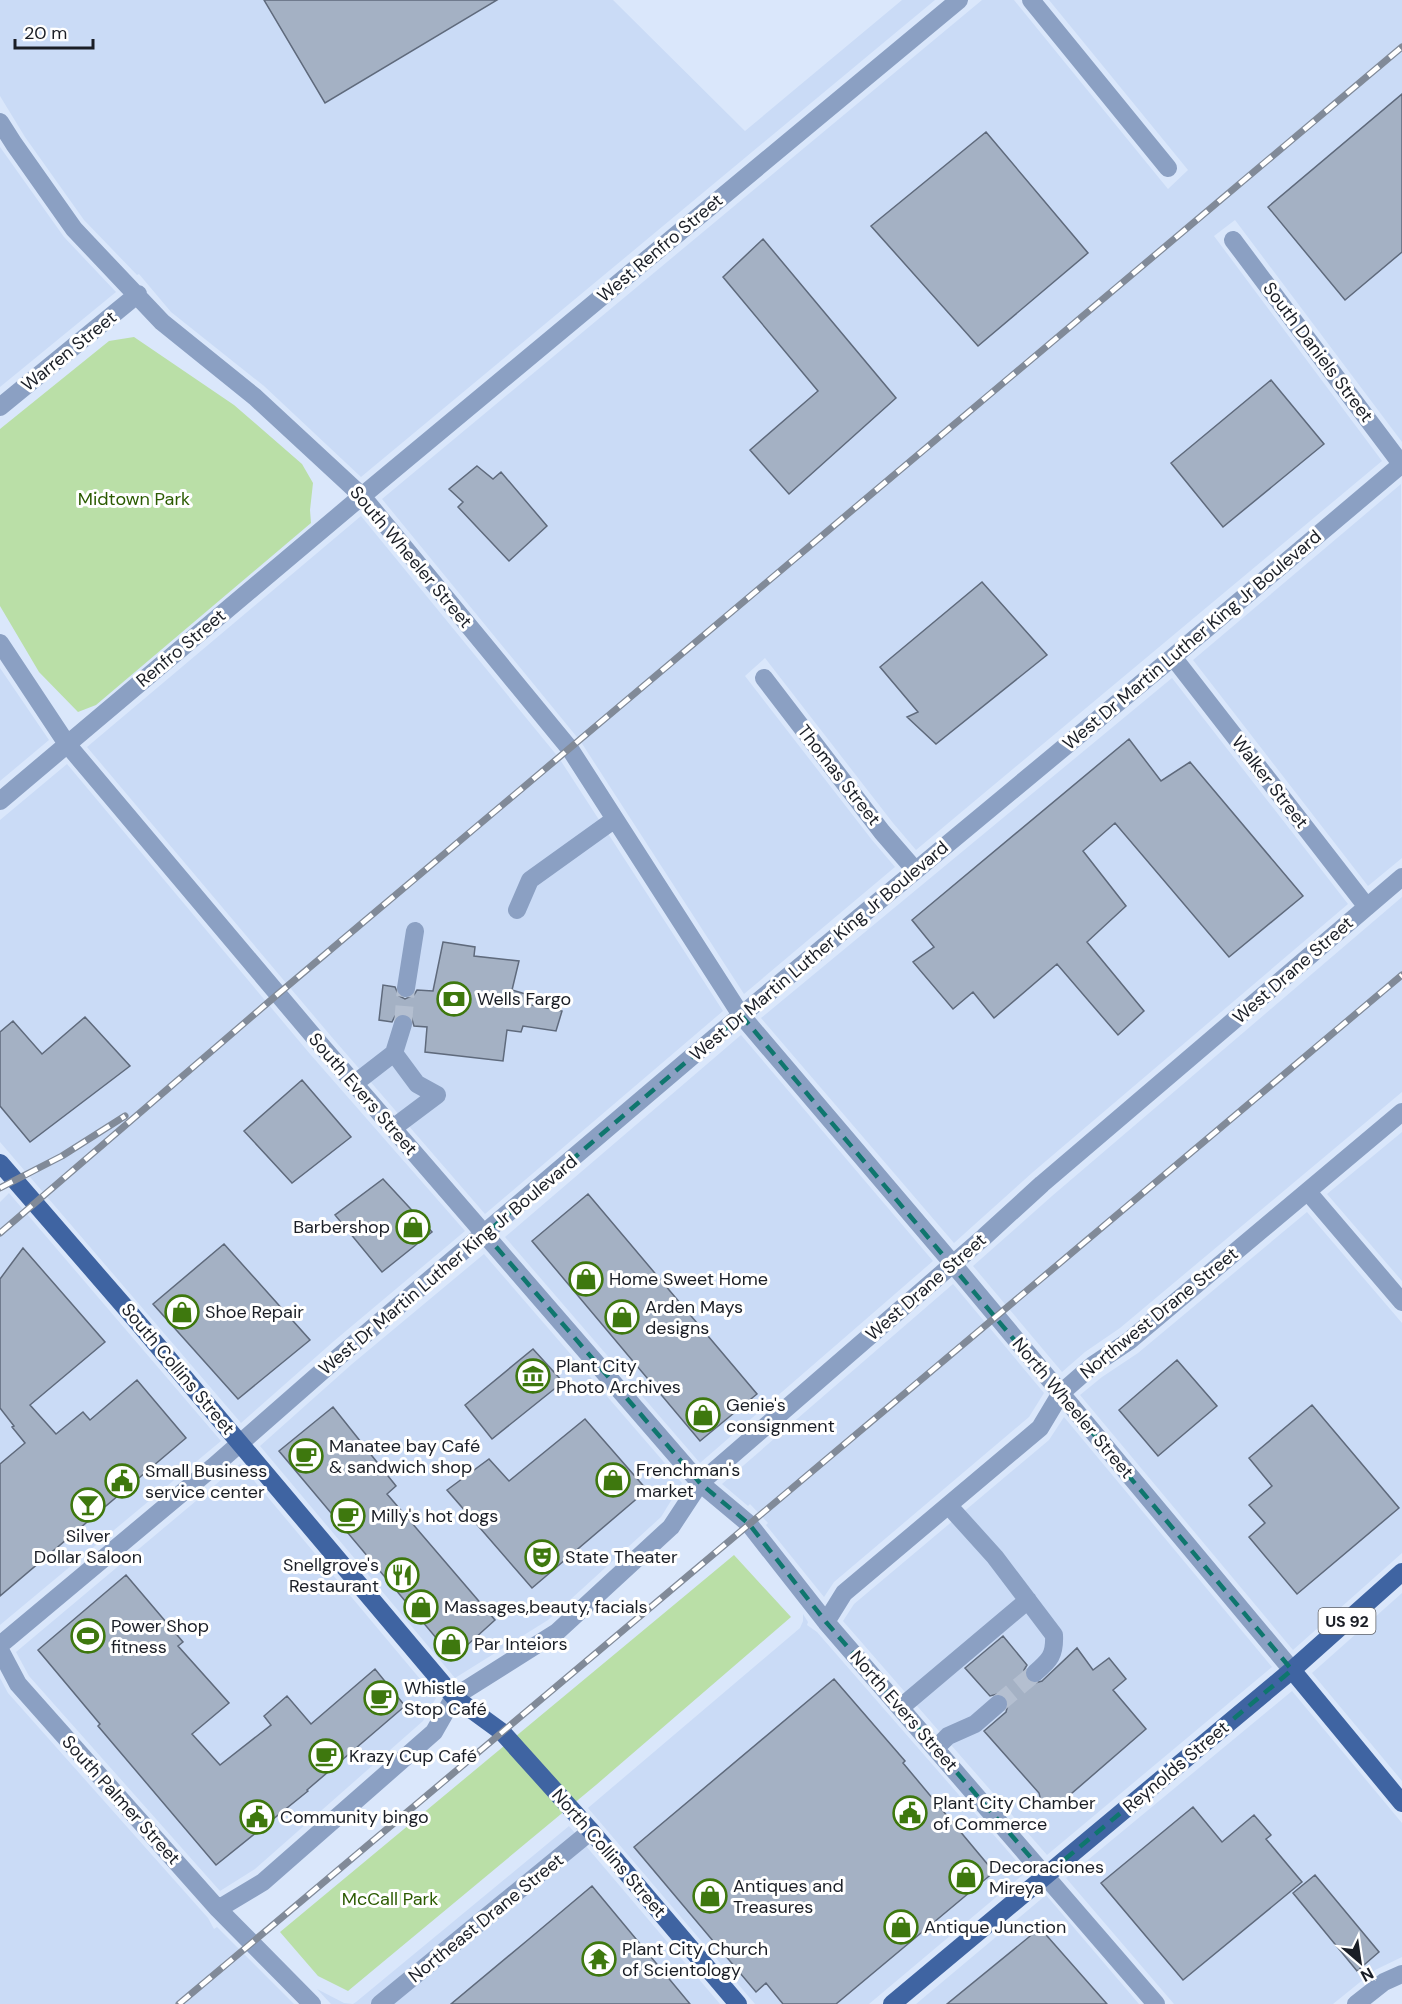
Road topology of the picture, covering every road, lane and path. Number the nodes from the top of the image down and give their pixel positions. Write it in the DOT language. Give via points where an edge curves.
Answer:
graph roads {
  1 [pos="959,0"];
  2 [pos="1031,0"];
  3 [pos="0,122"];
  4 [pos="1168,168"];
  5 [pos="1233,240"];
  6 [pos="138,294"];
  7 [pos="0,407"];
  8 [pos="1402,464"];
  9 [pos="362,496"];
  10 [pos="0,643"];
  11 [pos="1173,657"];
  12 [pos="764,678"];
  13 [pos="67,744"];
  14 [pos="0,801"];
  15 [pos="615,819"];
  16 [pos="915,870"];
  17 [pos="1402,877"];
  18 [pos="1367,907"];
  19 [pos="517,910"];
  20 [pos="415,931"];
  21 [pos="406,988"];
  22 [pos="741,1015"];
  23 [pos="403,1024"];
  24 [pos="394,1053"];
  25 [pos="354,1084"];
  26 [pos="1402,1112"];
  27 [pos="393,1128"];
  28 [pos="2,1172"];
  29 [pos="1308,1192"];
  30 [pos="485,1234"];
  31 [pos="953,1264"];
  32 [pos="1402,1302"];
  33 [pos="1061,1393"];
  34 [pos="240,1443"];
  35 [pos="700,1483"];
  36 [pos="949,1506"];
  37 [pos="749,1524"];
  38 [pos="1402,1572"];
  39 [pos="1028,1600"];
  40 [pos="826,1622"];
  41 [pos="0,1645"];
  42 [pos="0,1650"];
  43 [pos="1292,1670"];
  44 [pos="1035,1673"];
  45 [pos="454,1698"];
  46 [pos="998,1704"];
  47 [pos="900,1708"];
  48 [pos="502,1732"];
  49 [pos="936,1748"];
  50 [pos="1402,1803"];
  51 [pos="591,1831"];
  52 [pos="1046,1875"];
  53 [pos="218,1909"];
  54 [pos="1402,1974"];
  55 [pos="312,2004"];
  56 [pos="380,2004"];
  57 [pos="738,2004"];
  58 [pos="892,2004"];
  59 [pos="1156,2004"];
  60 [pos="1356,2004"];
  1 -- 9 [label="street, West Renfro Street"];
  2 -- 4 [label="street"];
  3 -- 6 [label="street, South Wheeler Street" via="74,229"];
  5 -- 8 [label="street, South Daniels Street"];
  6 -- 7 [label="street, Warren Street"];
  6 -- 9 [label="street, South Wheeler Street" via="162,322 255,397"];
  8 -- 11 [label="street, West Dr Martin Luther King Jr Boulevard"];
  9 -- 13 [label="street, Renfro Street"];
  9 -- 15 [label="street, South Wheeler Street" via="570,749"];
  10 -- 13 [label="street, South Evers Street"];
  11 -- 16 [label="street, West Dr Martin Luther King Jr Boulevard"];
  11 -- 18 [label="street, Walker Street"];
  12 -- 16 [label="street, Thomas Street"];
  13 -- 14 [label="street, Renfro Street"];
  13 -- 25 [label="street, South Evers Street"];
  15 -- 19 [label="street" via="530,880"];
  15 -- 22 [label="street, South Wheeler Street"];
  16 -- 22 [label="street, West Dr Martin Luther King Jr Boulevard"];
  17 -- 18 [label="street, West Drane Street"];
  18 -- 31 [label="street, West Drane Street"];
  20 -- 21 [label="street"];
  22 -- 30 [label="street, West Dr Martin Luther King Jr Boulevard"];
  22 -- 31 [label="street, North Wheeler Street"];
  23 -- 24 [label="street"];
  24 -- 25 [label="street"];
  24 -- 27 [label="street" via="417,1084 437,1095"];
  25 -- 27 [label="street, South Evers Street"];
  26 -- 29 [label="street, Northwest Drane Street"];
  27 -- 30 [label="street, South Evers Street"];
  28 -- 34 [label="main road, South Collins Street" via="16,1180"];
  29 -- 32 [label="street"];
  29 -- 33 [label="street, Northwest Drane Street"];
  30 -- 34 [label="street, West Dr Martin Luther King Jr Boulevard"];
  30 -- 35 [label="street, South Evers Street"];
  31 -- 33 [label="street, North Wheeler Street"];
  31 -- 35 [label="street, West Drane Street"];
  33 -- 36 [label="street, Northwest Drane Street" via="1040,1428"];
  33 -- 43 [label="street, North Wheeler Street"];
  34 -- 41 [label="street, West Dr Martin Luther King Jr Boulevard"];
  34 -- 45 [label="main road, South Collins Street"];
  35 -- 37 [label="street, South Evers Street"];
  35 -- 45 [label="street, West Drane Street" via="671,1527 556,1632"];
  36 -- 39 [label="street"];
  36 -- 40 [label="street, Northwest Drane Street" via="844,1593"];
  37 -- 40 [label="street, North Evers Street"];
  38 -- 43 [label="main road, Reynolds Street / US 92"];
  39 -- 44 [label="street" via="1054,1635 1055,1649"];
  39 -- 47 [label="street"];
  40 -- 47 [label="street, North Evers Street"];
  42 -- 53 [label="street, South Palmer Street" via="18,1684"];
  43 -- 50 [label="main road, North Wheeler Street"];
  43 -- 52 [label="main road, Reynolds Street / US 92"];
  45 -- 48 [label="main road, South Collins Street"];
  45 -- 53 [label="street" via="434,1731 263,1882"];
  46 -- 49 [label="street"];
  47 -- 49 [label="street, North Evers Street"];
  48 -- 51 [label="main road, North Collins Street"];
  49 -- 52 [label="street, North Evers Street"];
  51 -- 56 [label="street, Northeast Drane Street"];
  51 -- 57 [label="main road, North Collins Street"];
  52 -- 58 [label="main road, Reynolds Street / US 92"];
  52 -- 59 [label="street, North Evers Street"];
  53 -- 55 [label="street, South Palmer Street"];
  54 -- 60 [label="street" via="1384,1982"];
}
